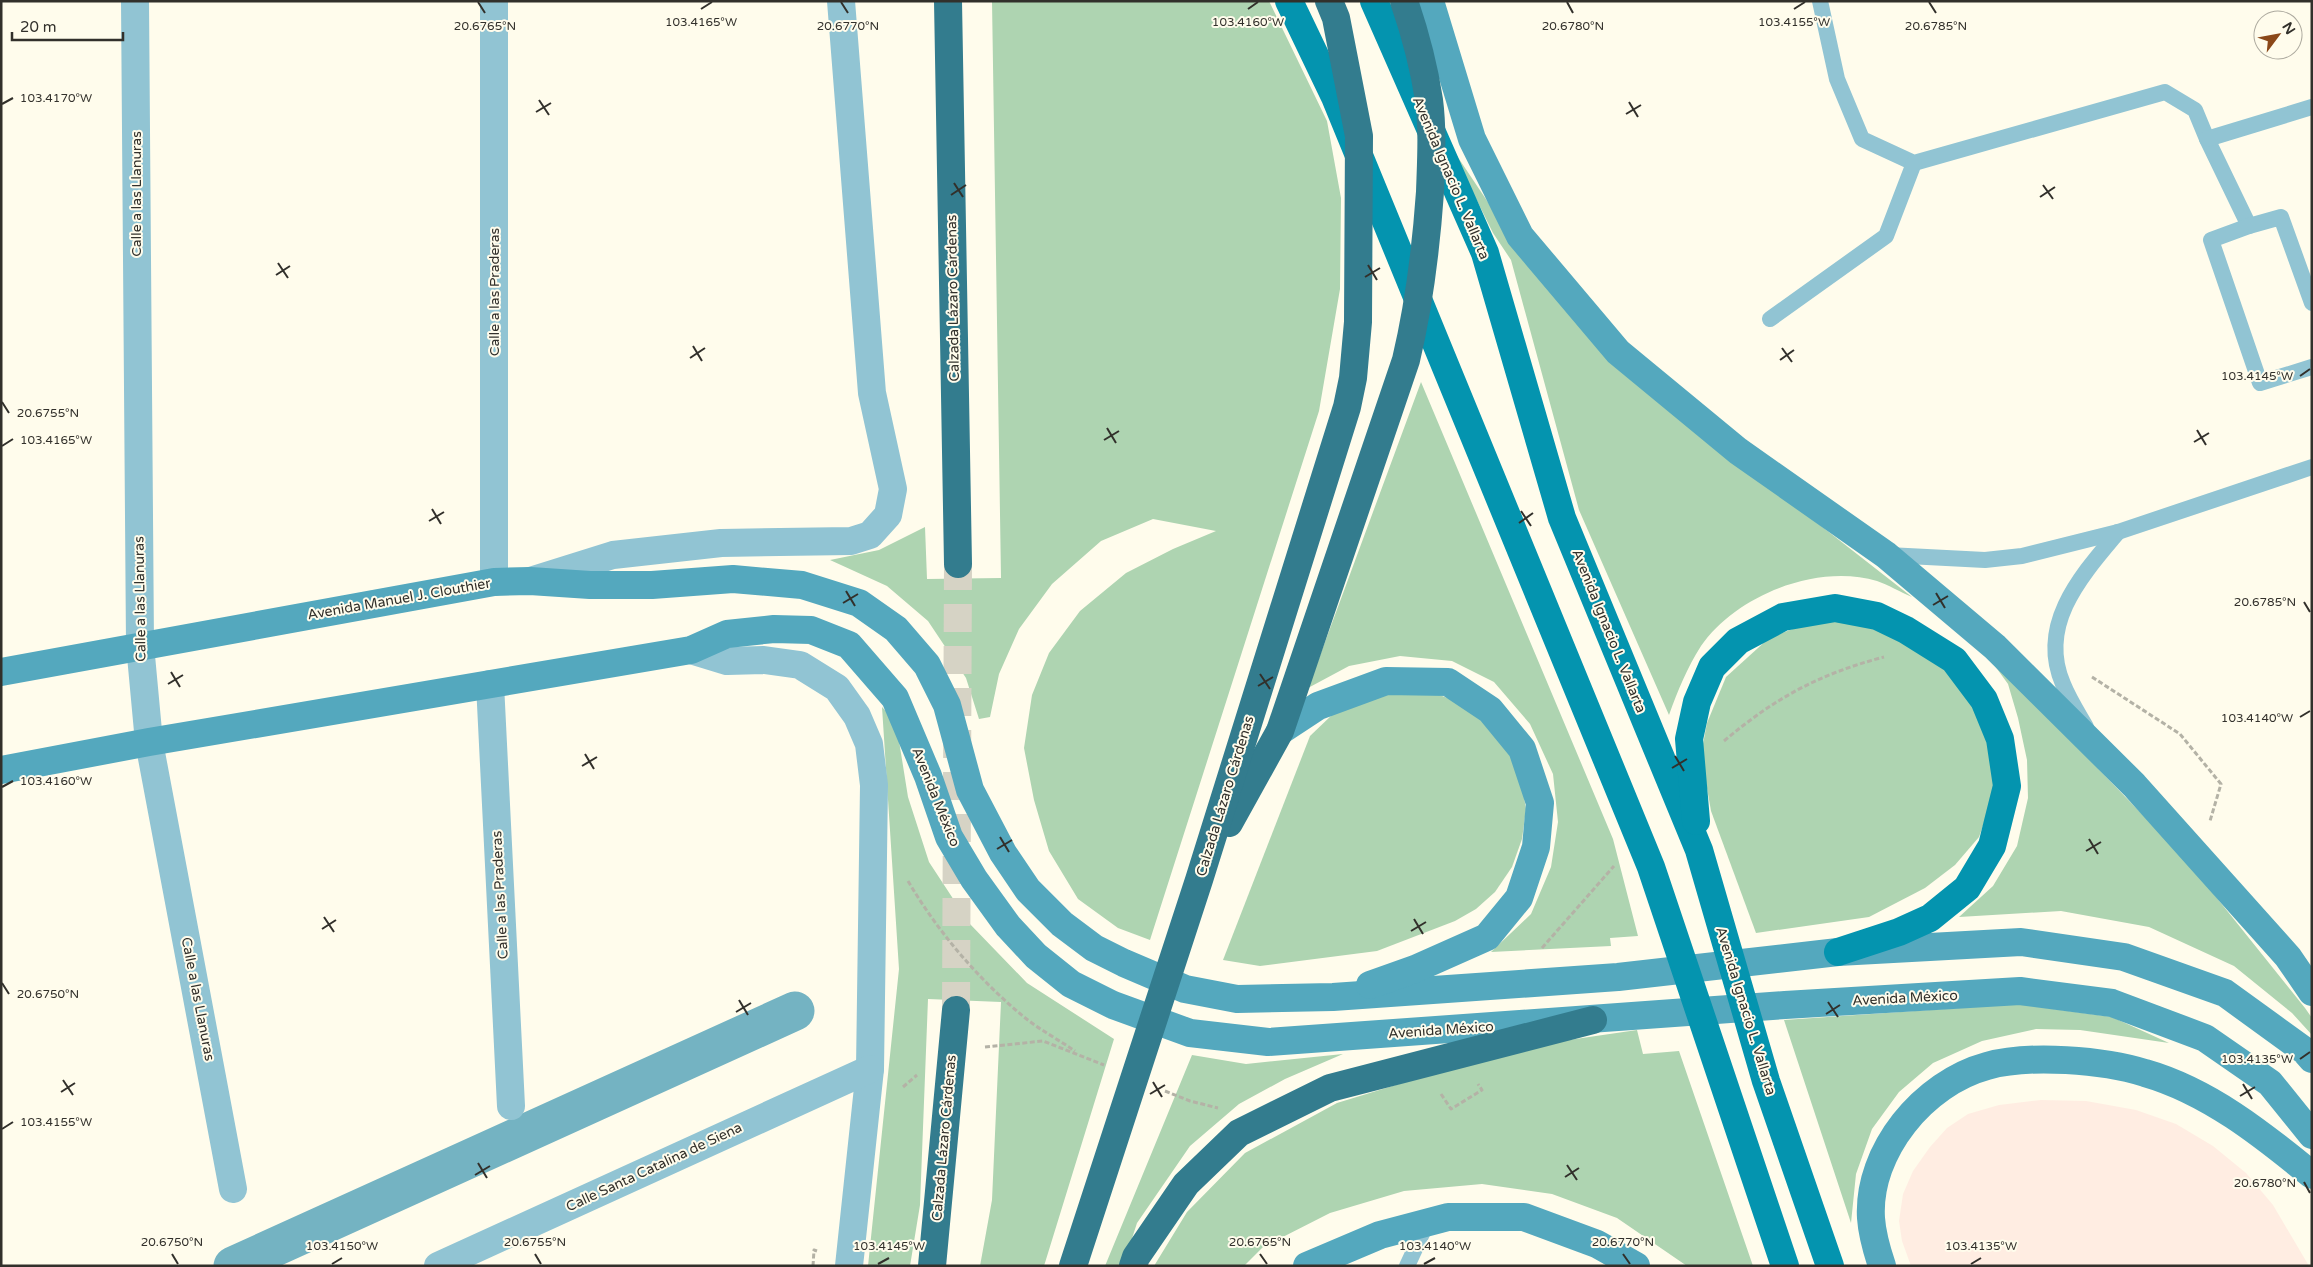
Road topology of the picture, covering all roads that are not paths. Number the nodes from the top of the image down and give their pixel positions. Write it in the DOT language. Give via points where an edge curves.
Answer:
graph roads {
  1 [pos="135,1"];
  2 [pos="494,1"];
  3 [pos="841,1"];
  4 [pos="948,1"];
  5 [pos="1289,1"];
  6 [pos="1374,1"];
  7 [pos="1404,1"];
  8 [pos="1430,1"];
  9 [pos="1820,1"];
  10 [pos="1333,10"];
  11 [pos="2312,107"];
  12 [pos="2207,138"];
  13 [pos="1914,163"];
  14 [pos="2249,226"];
  15 [pos="2312,303"];
  16 [pos="1770,319"];
  17 [pos="2312,367"];
  18 [pos="2312,467"];
  19 [pos="2118,532"];
  20 [pos="1886,555"];
  21 [pos="958,564"];
  22 [pos="530,581"];
  23 [pos="494,582"];
  24 [pos="140,645"];
  25 [pos="691,650"];
  26 [pos="1,672"];
  27 [pos="490,684"];
  28 [pos="1280,731"];
  29 [pos="149,742"];
  30 [pos="2099,751"];
  31 [pos="1,770"];
  32 [pos="1699,850"];
  33 [pos="1199,880"];
  34 [pos="1838,952"];
  35 [pos="2312,992"];
  36 [pos="1333,997"];
  37 [pos="956,1010"];
  38 [pos="1593,1020"];
  39 [pos="2312,1059"];
  40 [pos="870,1069"];
  41 [pos="510,1106"];
  42 [pos="2312,1134"];
  43 [pos="2312,1175"];
  44 [pos="233,1189"];
  45 [pos="1427,1223"];
  46 [pos="438,1266"];
  47 [pos="849,1266"];
  48 [pos="932,1266"];
  49 [pos="1073,1266"];
  50 [pos="1133,1266"];
  51 [pos="1307,1266"];
  52 [pos="1407,1266"];
  53 [pos="1636,1266"];
  54 [pos="1785,1266"];
  55 [pos="1830,1266"];
  56 [pos="1882,1266"];
  1 -- 24 [label="street, Calle a las Llanuras"];
  2 -- 23 [label="street, Calle a las Praderas"];
  3 -- 22 [label="street" via="872,393 893,489 888,515 870,535 850,541 720,544 613,555"];
  4 -- 21 [label="highway, Calzada Lázaro Cárdenas"];
  5 -- 54 [label="main road" via="1339,106 1651,867"];
  6 -- 32 [label="main road, Avenida Ignacio L. Vallarta" via="1485,253 1562,518"];
  7 -- 28 [label="highway" via="1415,33 1429,101 1432,149 1418,311 1406,360"];
  8 -- 20 [label="main road" via="1472,139 1520,236 1618,352 1738,451"];
  9 -- 13 [label="lane" via="1837,80 1862,139"];
  10 -- 33 [label="highway, Calzada Lázaro Cárdenas" via="1359,136 1358,322 1353,378 1347,407"];
  11 -- 12 [label="lane"];
  12 -- 13 [label="lane" via="2196,110 2165,92"];
  12 -- 14 [label="lane"];
  13 -- 16 [label="lane" via="1886,236"];
  14 -- 15 [label="lane" via="2282,218"];
  14 -- 17 [label="lane" via="2211,240 2260,383"];
  18 -- 19 [label="lane"];
  19 -- 20 [label="lane" via="2022,556 1986,560"];
  19 -- 30 [label="lane" via="2082,575 2062,612 2053,644 2062,682"];
  20 -- 30 [label="main road" via="1995,647"];
  22 -- 23 [label="main road, Avenida Manuel J. Clouthier"];
  22 -- 36 [label="main road, Avenida Manuel J. Clouthier" via="652,585 733,580 802,585 859,603 896,629 927,665 947,705 970,790 1003,852 1028,890 1062,924 1094,948 1124,964 1185,989 1236,999"];
  23 -- 24 [label="main road, Avenida Manuel J. Clouthier"];
  24 -- 26 [label="main road, Avenida Manuel J. Clouthier"];
  24 -- 29 [label="street, Calle a las Llanuras"];
  25 -- 27 [label="main road"];
  25 -- 38 [label="main road, Avenida México" via="727,634 774,629 811,630 849,645 895,698 928,776 949,837 1008,926 1036,956 1071,984 1113,1005 1190,1033 1268,1042"];
  25 -- 40 [label="street" via="727,661 764,660 800,665 837,688 856,716 869,744 874,785"];
  27 -- 29 [label="main road"];
  27 -- 41 [label="street, Calle a las Praderas"];
  28 -- 33 [label="highway"];
  28 -- 36 [label="main road" via="1318,706 1386,681 1448,682 1490,710 1522,749 1540,803 1536,847 1520,898 1486,937 1415,969"];
  29 -- 31 [label="main road"];
  29 -- 44 [label="street, Calle a las Llanuras"];
  30 -- 35 [label="main road" via="2134,785 2288,957"];
  32 -- 34 [label="main road" via="1689,739 1697,702 1712,667 1738,641 1783,617 1835,608 1878,616 1954,660 1984,700 2000,739 2007,786 1992,846 1967,888 1930,918"];
  32 -- 55 [label="main road, Avenida Ignacio L. Vallarta" via="1766,1081"];
  33 -- 49 [label="highway, Calzada Lázaro Cárdenas"];
  34 -- 36 [label="main road" via="1618,977"];
  34 -- 39 [label="main road" via="2021,942 2124,957 2225,993"];
  37 -- 48 [label="highway, Calzada Lázaro Cárdenas"];
  38 -- 42 [label="main road, Avenida México" via="2020,991 2112,1003 2205,1038 2270,1083"];
  38 -- 50 [label="highway" via="1330,1088 1239,1133 1186,1184"];
  40 -- 46 [label="street, Calle Santa Catalina de Siena"];
  40 -- 47 [label="street"];
  43 -- 56 [label="main road" via="2241,1120 2183,1085 2144,1072 2085,1062 2004,1062 1968,1073 1944,1086 1921,1104 1889,1146 1872,1192 1871,1217"];
  45 -- 51 [label="main road" via="1380,1235"];
  45 -- 52 [label="lane"];
  45 -- 53 [label="main road" via="1448,1217 1524,1217 1597,1244"];
}
